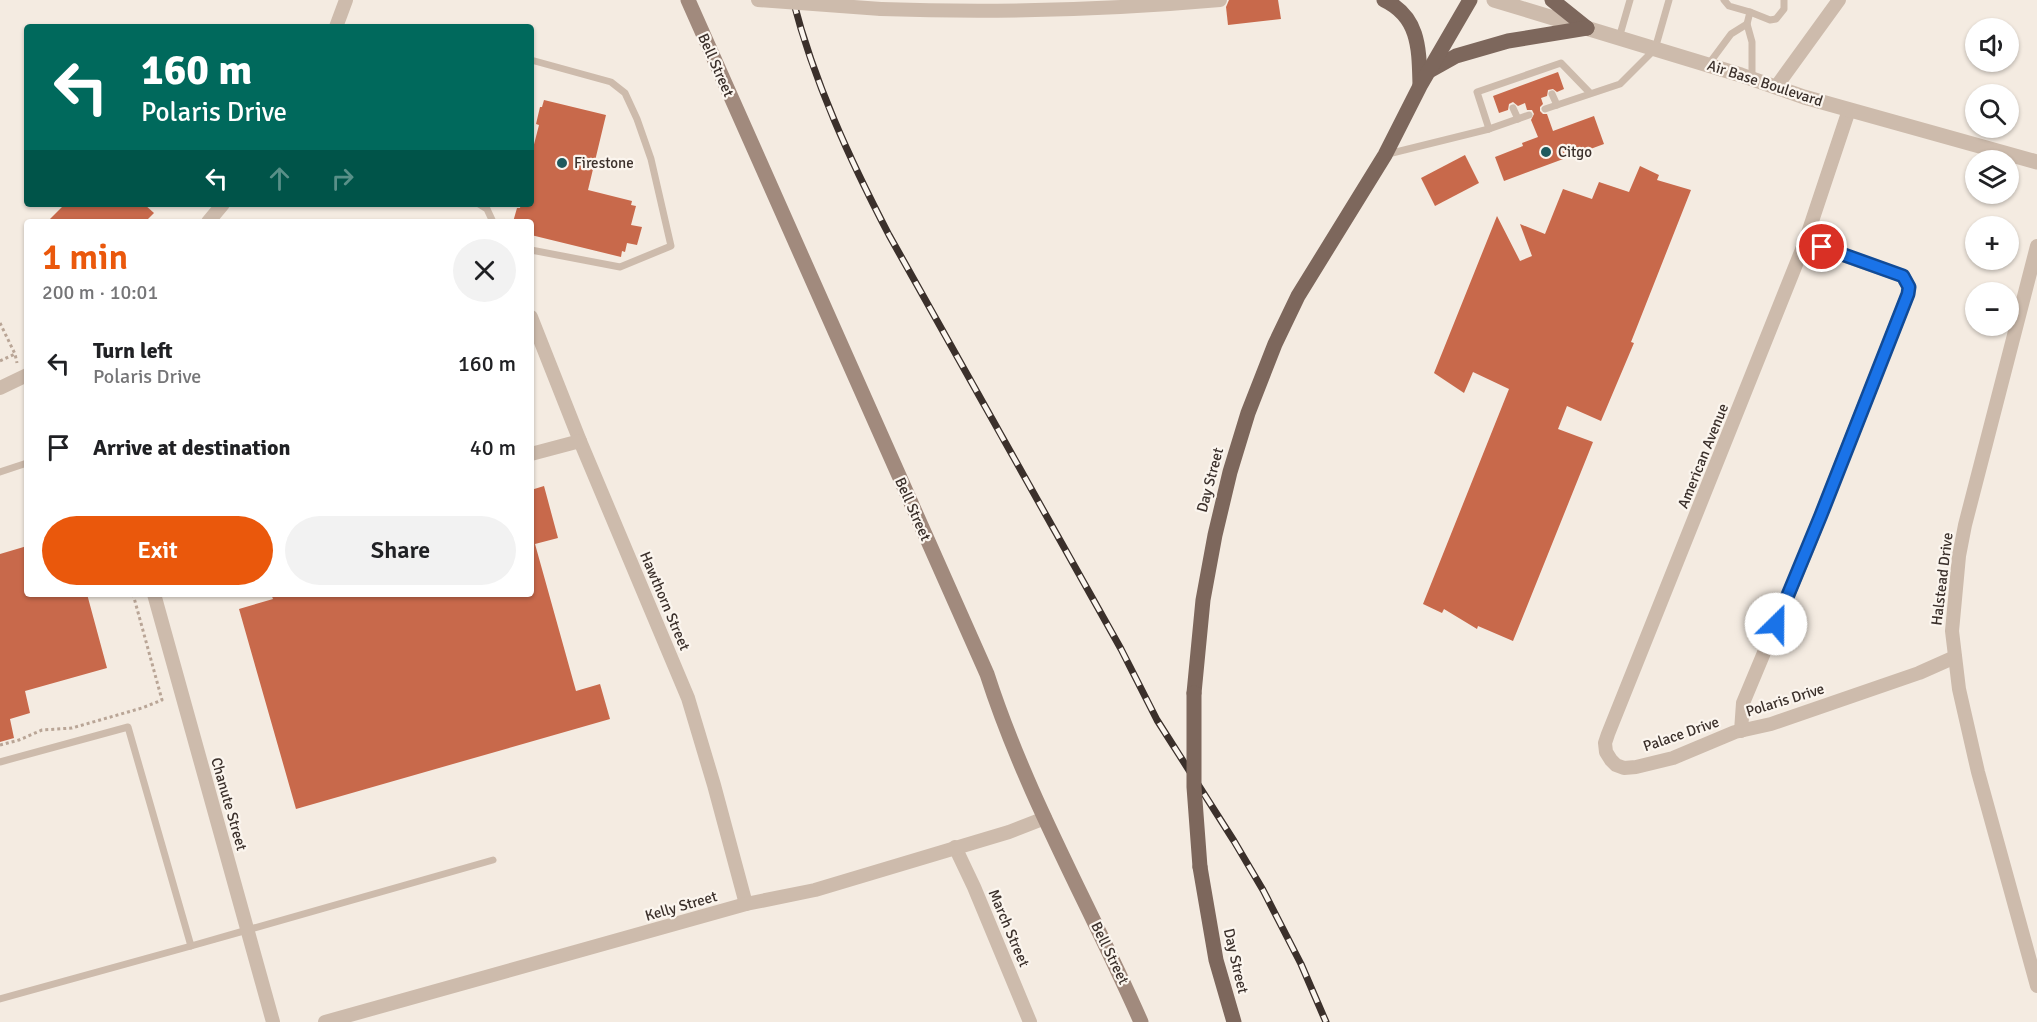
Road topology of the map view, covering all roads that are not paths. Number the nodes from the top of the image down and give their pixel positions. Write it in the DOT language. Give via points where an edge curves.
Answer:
graph roads {
  1 [pos="346,0"];
  2 [pos="688,0"];
  3 [pos="758,0"];
  4 [pos="1220,0"];
  5 [pos="1384,0"];
  6 [pos="1470,0"];
  7 [pos="1494,0"];
  8 [pos="1552,0"];
  9 [pos="1630,0"];
  10 [pos="1669,0"];
  11 [pos="1724,0"];
  12 [pos="1784,0"];
  13 [pos="1839,0"];
  14 [pos="1750,12"];
  15 [pos="337,24"];
  16 [pos="1747,24"];
  17 [pos="1587,28"];
  18 [pos="1619,38"];
  19 [pos="1655,49"];
  20 [pos="534,61"];
  21 [pos="1708,65"];
  22 [pos="1428,72"];
  23 [pos="1752,78"];
  24 [pos="1504,82"];
  25 [pos="1420,86"];
  26 [pos="1776,87"];
  27 [pos="1508,90"];
  28 [pos="1590,93"];
  29 [pos="1552,94"];
  30 [pos="1557,105"];
  31 [pos="1513,108"];
  32 [pos="1545,109"];
  33 [pos="1849,110"];
  34 [pos="1529,115"];
  35 [pos="1518,119"];
  36 [pos="1489,129"];
  37 [pos="1385,154"];
  38 [pos="2037,162"];
  39 [pos="220,207"];
  40 [pos="210,219"];
  41 [pos="1805,242"];
  42 [pos="2037,246"];
  43 [pos="534,251"];
  44 [pos="534,325"];
  45 [pos="24,376"];
  46 [pos="0,388"];
  47 [pos="580,441"];
  48 [pos="534,453"];
  49 [pos="24,464"];
  50 [pos="0,472"];
  51 [pos="155,597"];
  52 [pos="1955,657"];
  53 [pos="1629,681"];
  54 [pos="1741,731"];
  55 [pos="0,762"];
  56 [pos="1045,818"];
  57 [pos="955,848"];
  58 [pos="493,860"];
  59 [pos="746,904"];
  60 [pos="247,930"];
  61 [pos="191,946"];
  62 [pos="2037,986"];
  63 [pos="0,999"];
  64 [pos="1140,1020"];
  65 [pos="273,1022"];
  66 [pos="325,1022"];
  67 [pos="1030,1022"];
  68 [pos="1234,1022"];
  1 -- 15 [label="street"];
  2 -- 56 [label="main road, Bell Street" via="987,674 999,712"];
  3 -- 4 [label="street, bridge" via="960,12"];
  5 -- 25 [label="main road" via="1407,18 1417,37"];
  6 -- 22 [label="main road, Day Street"];
  7 -- 17 [label="street, Air Base Boulevard"];
  8 -- 17 [label="main road"];
  9 -- 18 [label="lane"];
  10 -- 19 [label="lane"];
  11 -- 14 [label="lane" via="1729,6"];
  12 -- 14 [label="lane" via="1784,9 1776,19"];
  13 -- 26 [label="street"];
  14 -- 16 [label="lane"];
  16 -- 21 [label="lane" via="1731,34"];
  16 -- 23 [label="lane" via="1752,42"];
  17 -- 18 [label="street, Air Base Boulevard"];
  17 -- 22 [label="main road" via="1508,40 1456,56"];
  18 -- 19 [label="street, Air Base Boulevard"];
  19 -- 21 [label="street, Air Base Boulevard"];
  19 -- 28 [label="lane" via="1620,84"];
  20 -- 43 [label="lane" via="611,82 626,93 651,159 670,246 620,267"];
  21 -- 23 [label="street, Air Base Boulevard"];
  22 -- 25 [label="main road, Day Street"];
  23 -- 26 [label="street, Air Base Boulevard"];
  24 -- 27 [label="lane"];
  24 -- 28 [label="lane" via="1545,73 1561,63"];
  24 -- 36 [label="lane" via="1477,92"];
  25 -- 37 [label="main road, Day Street"];
  26 -- 33 [label="street, Air Base Boulevard"];
  28 -- 30 [label="lane"];
  29 -- 30 [label="lane"];
  30 -- 32 [label="lane"];
  31 -- 35 [label="lane"];
  33 -- 38 [label="street, Air Base Boulevard"];
  33 -- 41 [label="street, American Avenue"];
  34 -- 35 [label="lane"];
  35 -- 36 [label="lane"];
  36 -- 37 [label="lane"];
  37 -- 68 [label="main road, Day Street, bridge" via="1298,296 1275,344 1230,472 1203,600 1194,693 1194,787 1200,867 1216,960"];
  39 -- 40 [label="street"];
  41 -- 53 [label="street, American Avenue"];
  41 -- 54 [label="street, Polaris Drive" via="1903,276 1909,287 1743,703"];
  42 -- 52 [label="street, Halstead Drive" via="1959,556 1952,631"];
  44 -- 47 [label="street, Hawthorn Street"];
  45 -- 46 [label="street"];
  47 -- 48 [label="street"];
  47 -- 59 [label="street, Hawthorn Street" via="688,698"];
  49 -- 50 [label="lane"];
  51 -- 60 [label="street, Chanute Street"];
  52 -- 54 [label="street, Polaris Drive" via="1919,673"];
  52 -- 62 [label="street, Halstead Drive" via="1978,772"];
  53 -- 54 [label="street, Palace Drive" via="1605,743 1606,752 1616,765 1636,767 1673,758"];
  55 -- 61 [label="lane" via="128,727"];
  56 -- 57 [label="street, Kelly Street"];
  56 -- 64 [label="main road, Bell Street"];
  57 -- 59 [label="street, Kelly Street" via="815,890"];
  57 -- 67 [label="street, March Street"];
  58 -- 60 [label="lane"];
  59 -- 66 [label="street, Kelly Street"];
  60 -- 61 [label="lane"];
  60 -- 65 [label="street, Chanute Street"];
  61 -- 63 [label="lane"];
}
